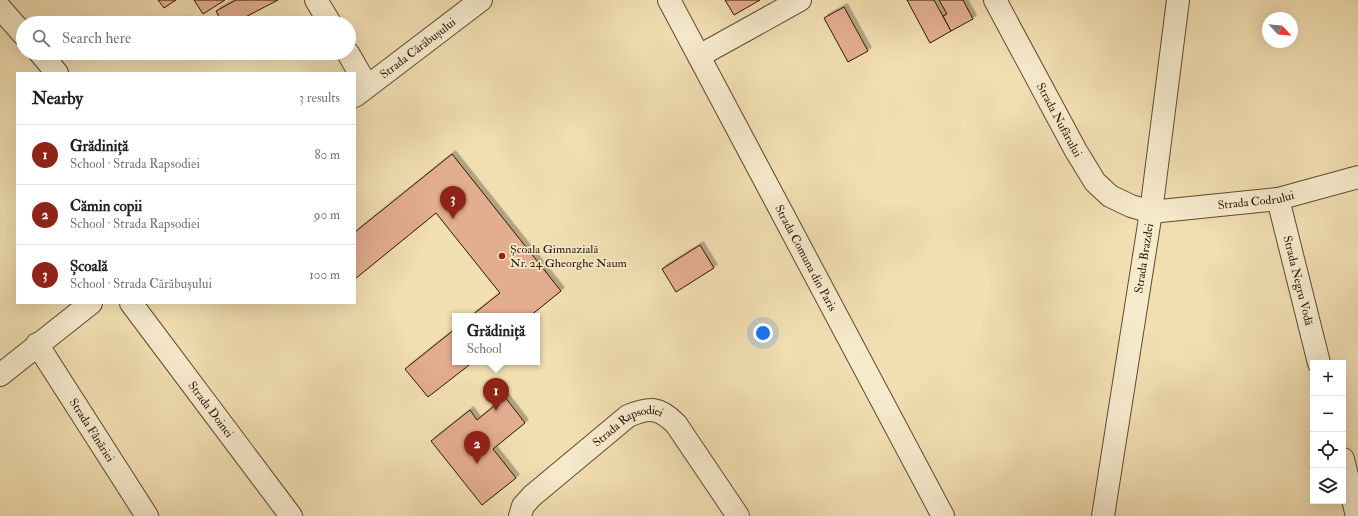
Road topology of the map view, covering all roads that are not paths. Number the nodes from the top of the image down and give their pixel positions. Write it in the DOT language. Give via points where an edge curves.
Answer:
graph roads {
  1 [pos="316,0"];
  2 [pos="481,0"];
  3 [pos="669,0"];
  4 [pos="800,0"];
  5 [pos="995,0"];
  6 [pos="1178,0"];
  7 [pos="0,8"];
  8 [pos="326,16"];
  9 [pos="16,26"];
  10 [pos="700,56"];
  11 [pos="46,60"];
  12 [pos="350,60"];
  13 [pos="56,72"];
  14 [pos="354,72"];
  15 [pos="356,76"];
  16 [pos="361,91"];
  17 [pos="1358,177"];
  18 [pos="1278,199"];
  19 [pos="1151,212"];
  20 [pos="90,304"];
  21 [pos="132,304"];
  22 [pos="37,344"];
  23 [pos="1318,360"];
  24 [pos="0,375"];
  25 [pos="1345,468"];
  26 [pos="147,516"];
  27 [pos="291,516"];
  28 [pos="520,516"];
  29 [pos="738,516"];
  30 [pos="943,516"];
  31 [pos="1103,516"];
  32 [pos="1357,516"];
  1 -- 8 [label="street"];
  2 -- 16 [label="street, Strada Cărăbușului"];
  3 -- 10 [label="street, Strada Comuna din Paris"];
  4 -- 10 [label="street"];
  5 -- 19 [label="street, Strada Nufărului" via="1076,151 1096,182 1110,196 1130,206"];
  6 -- 19 [label="street, Strada Brazdei"];
  7 -- 9 [label="street"];
  10 -- 30 [label="street, Strada Comuna din Paris"];
  11 -- 13 [label="street"];
  12 -- 14 [label="street"];
  15 -- 16 [label="street"];
  17 -- 18 [label="street, Strada Codrului"];
  18 -- 19 [label="street, Strada Codrului"];
  18 -- 23 [label="street, Strada Negru Vodă"];
  19 -- 31 [label="street, Strada Brazdei"];
  20 -- 22 [label="street"];
  21 -- 27 [label="street, Strada Doinei"];
  22 -- 24 [label="street"];
  22 -- 26 [label="street, Strada Fânăriei"];
  25 -- 32 [label="street"];
  28 -- 29 [label="street, Strada Rapsodiei" via="523,506 532,496 628,416 643,410 666,414 676,424"];
}
